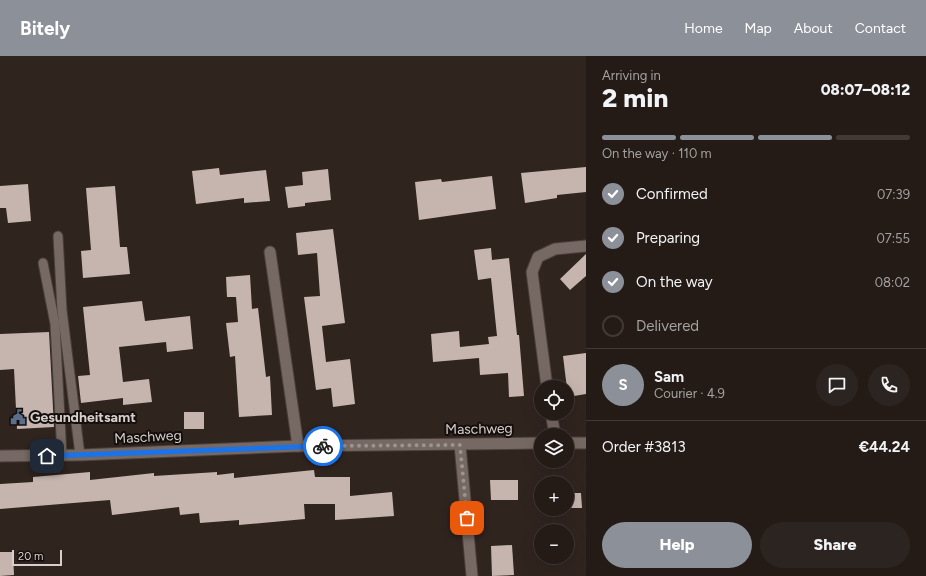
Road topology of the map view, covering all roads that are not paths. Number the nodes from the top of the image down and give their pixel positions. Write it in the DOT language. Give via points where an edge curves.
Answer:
graph roads {
  1 [pos="58,236"];
  2 [pos="586,246"];
  3 [pos="270,252"];
  4 [pos="42,263"];
  5 [pos="546,380"];
  6 [pos="534,443"];
  7 [pos="574,443"];
  8 [pos="586,443"];
  9 [pos="460,445"];
  10 [pos="298,446"];
  11 [pos="0,456"];
  12 [pos="62,456"];
  13 [pos="80,456"];
  14 [pos="472,576"];
  1 -- 13 [label="lane" via="62,310"];
  2 -- 5 [label="street" via="555,249 538,257 532,272"];
  3 -- 10 [label="street"];
  4 -- 12 [label="lane" via="55,324"];
  6 -- 9 [label="street, Maschweg"];
  7 -- 8 [label="street"];
  9 -- 10 [label="street, Maschweg"];
  9 -- 14 [label="street"];
  10 -- 13 [label="street, Maschweg"];
  11 -- 12 [label="street, Maschweg"];
  12 -- 13 [label="street, Maschweg"];
}
